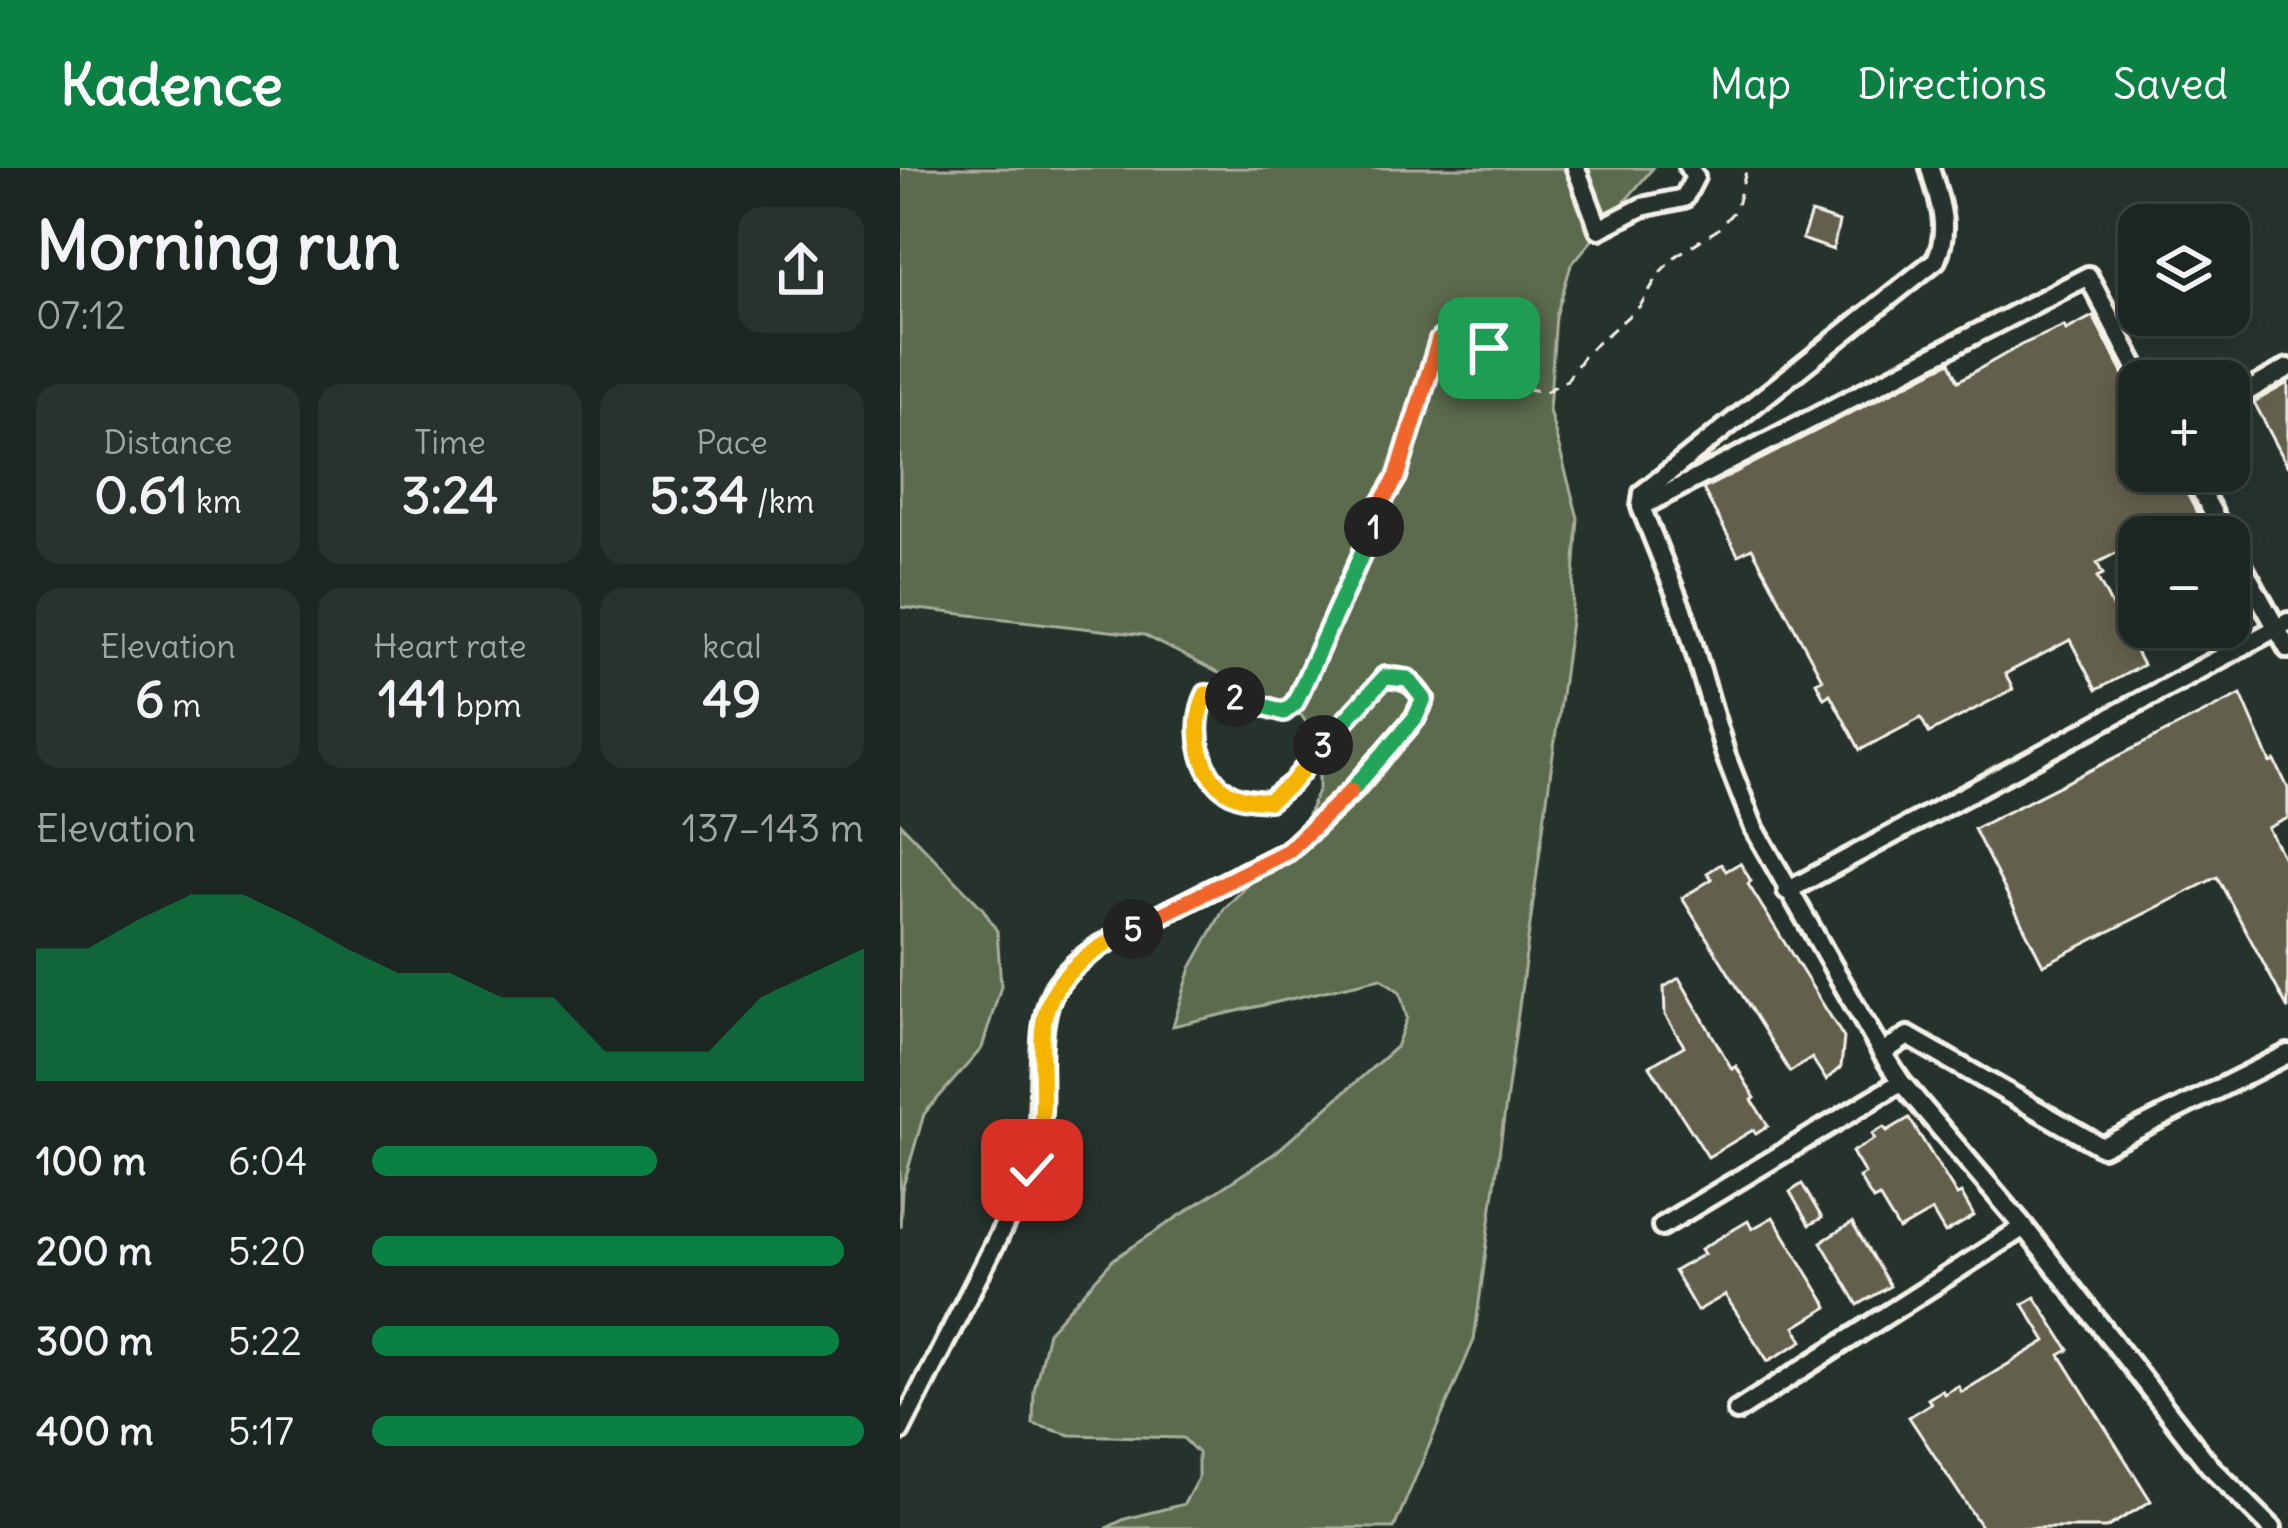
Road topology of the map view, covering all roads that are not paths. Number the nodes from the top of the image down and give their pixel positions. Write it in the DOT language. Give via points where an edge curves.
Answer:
graph roads {
  1 [pos="1576,168"];
  2 [pos="1689,168"];
  3 [pos="1930,168"];
  4 [pos="2132,360"];
  5 [pos="2288,368"];
  6 [pos="2250,390"];
  7 [pos="1641,507"];
  8 [pos="2250,574"];
  9 [pos="2282,625"];
  10 [pos="2288,649"];
  11 [pos="1385,677"];
  12 [pos="1787,891"];
  13 [pos="1882,1053"];
  14 [pos="2288,1054"];
  15 [pos="1901,1082"];
  16 [pos="1662,1226"];
  17 [pos="2024,1227"];
  18 [pos="1737,1411"];
  19 [pos="900,1431"];
  20 [pos="2272,1528"];
  1 -- 2 [label="street" via="1599,229 1684,198 1695,177"];
  3 -- 7 [label="street" via="1946,226 1936,260 1643,493"];
  4 -- 7 [label="street" via="2088,276"];
  5 -- 6 [label="street"];
  7 -- 12 [label="street" via="1733,774"];
  8 -- 9 [label="street"];
  9 -- 10 [label="street"];
  9 -- 12 [label="street"];
  11 -- 19 [label="street" via="1418,688 1424,699 1415,718 1288,851 1101,945 1055,986 1043,1014 1041,1141 1032,1170"];
  12 -- 13 [label="street"];
  13 -- 14 [label="street" via="1908,1036 2102,1147"];
  13 -- 15 [label="street"];
  15 -- 16 [label="street"];
  15 -- 17 [label="street"];
  17 -- 18 [label="street"];
  17 -- 20 [label="street" via="2209,1465"];
}
